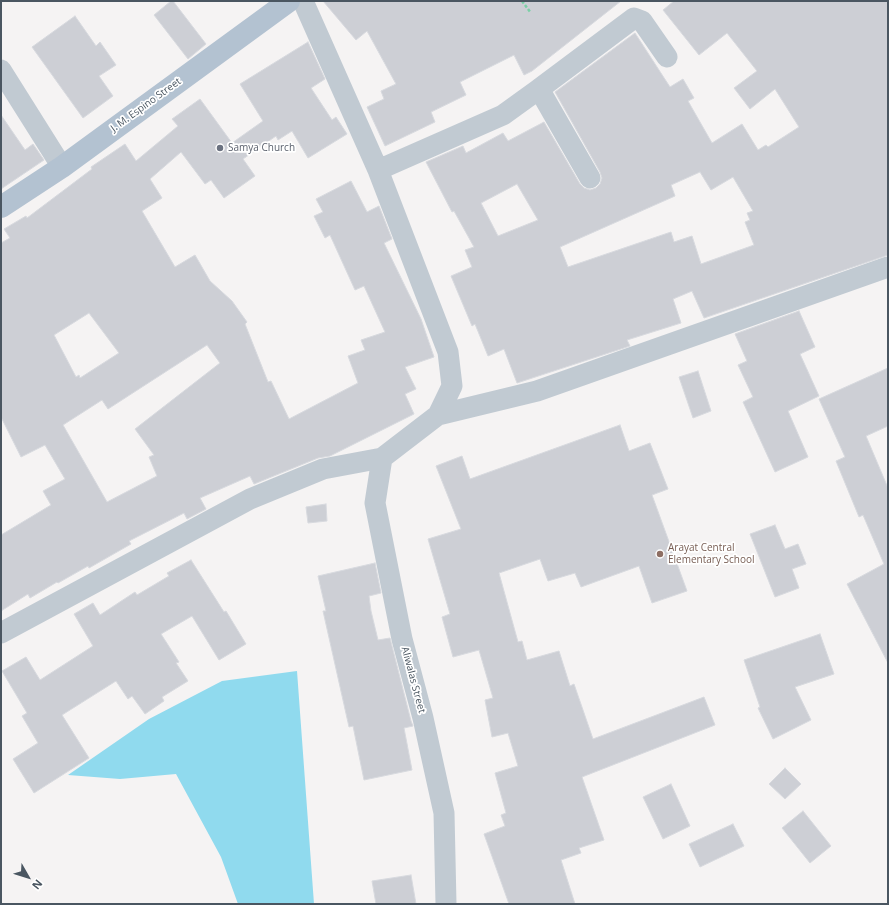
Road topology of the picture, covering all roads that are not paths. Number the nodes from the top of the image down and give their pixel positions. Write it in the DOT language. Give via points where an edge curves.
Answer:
graph roads {
  1 [pos="289,1"];
  2 [pos="303,1"];
  3 [pos="667,57"];
  4 [pos="1,70"];
  5 [pos="539,89"];
  6 [pos="62,167"];
  7 [pos="378,170"];
  8 [pos="590,178"];
  9 [pos="1,207"];
  10 [pos="888,267"];
  11 [pos="438,415"];
  12 [pos="382,458"];
  13 [pos="1,634"];
  14 [pos="446,904"];
  1 -- 6 [label="main road, J. M. Espino Street"];
  2 -- 7 [label="street"];
  3 -- 5 [label="street" via="642,21 634,18"];
  4 -- 6 [label="street"];
  5 -- 7 [label="street" via="503,115"];
  5 -- 8 [label="street"];
  6 -- 9 [label="main road, J. M. Espino Street"];
  7 -- 11 [label="street" via="448,352 452,386"];
  10 -- 11 [label="street" via="536,391"];
  11 -- 12 [label="street"];
  12 -- 13 [label="street" via="323,469 250,499"];
  12 -- 14 [label="street, Aliwalas Street" via="375,503 402,638 444,813"];
}
